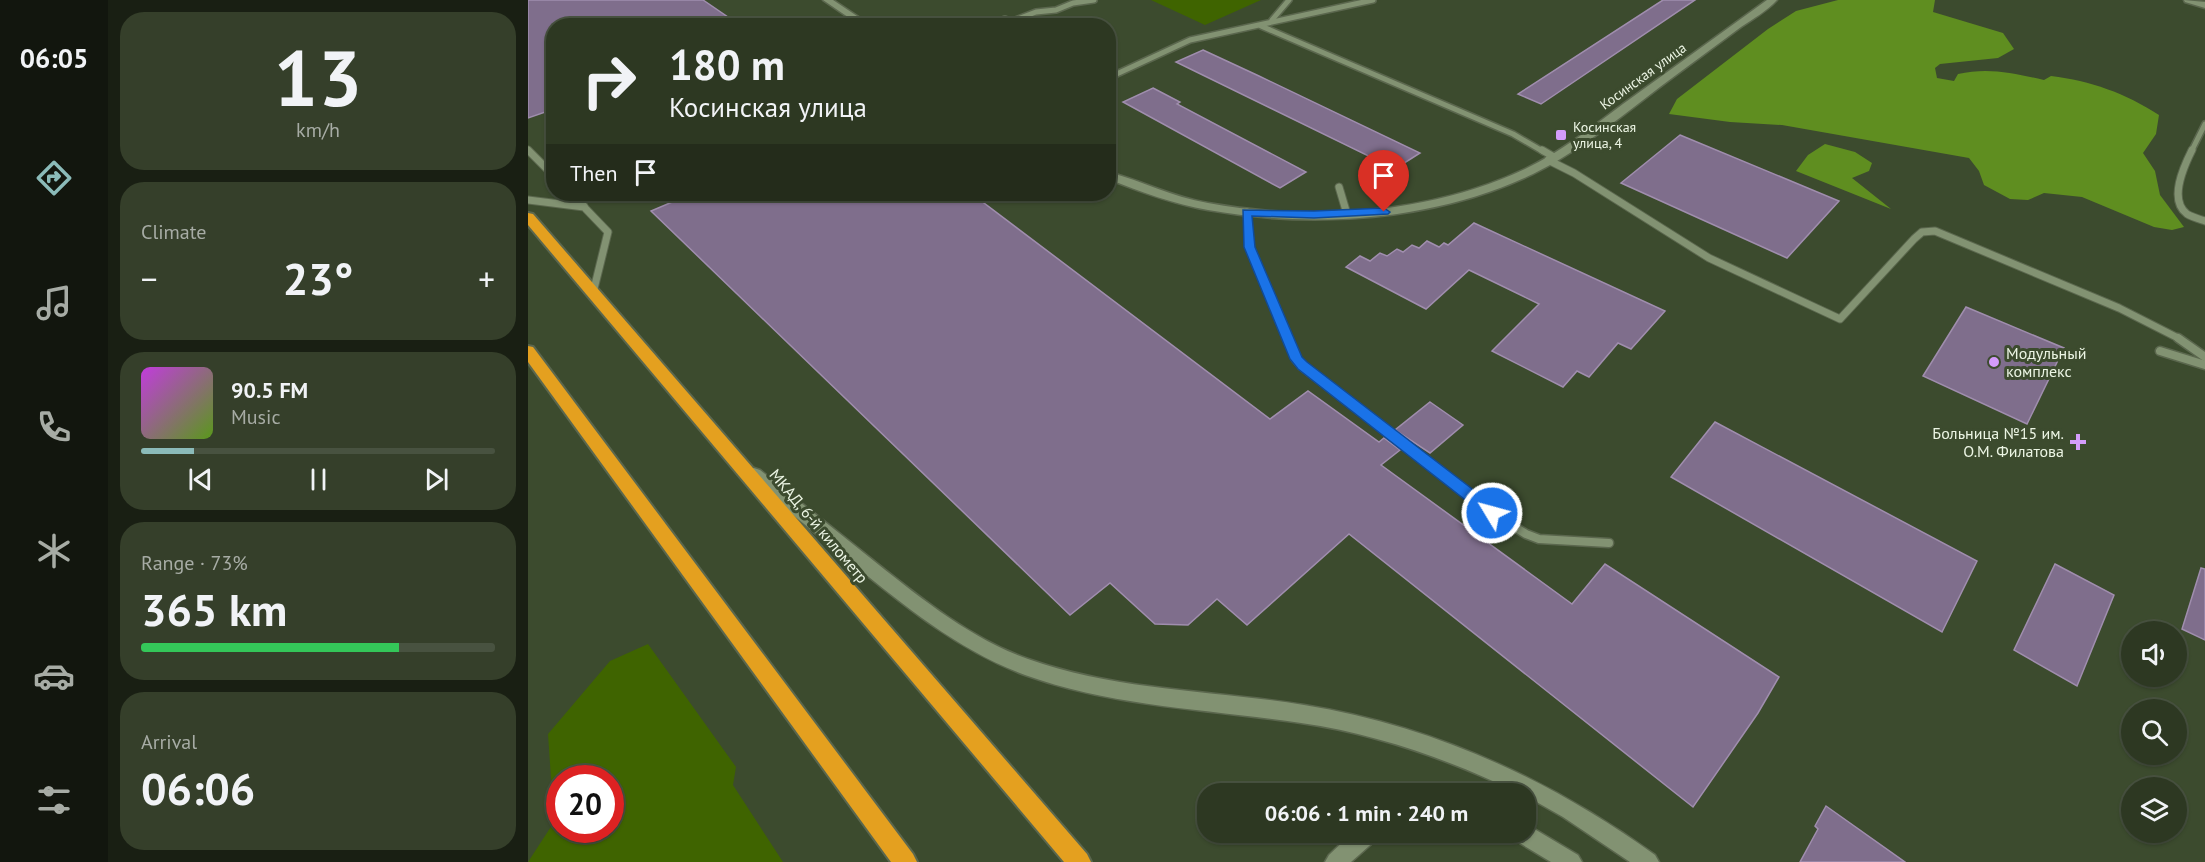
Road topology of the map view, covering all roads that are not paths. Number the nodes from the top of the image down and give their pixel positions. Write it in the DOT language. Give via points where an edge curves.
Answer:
graph roads {
  1 [pos="827,0"];
  2 [pos="1094,0"];
  3 [pos="1289,0"];
  4 [pos="1374,0"];
  5 [pos="1773,0"];
  6 [pos="2188,0"];
  7 [pos="2205,4"];
  8 [pos="855,18"];
  9 [pos="1020,18"];
  10 [pos="1272,21"];
  11 [pos="1261,26"];
  12 [pos="1116,74"];
  13 [pos="2205,124"];
  14 [pos="528,150"];
  15 [pos="1551,158"];
  16 [pos="546,168"];
  17 [pos="1116,178"];
  18 [pos="1339,187"];
  19 [pos="528,200"];
  20 [pos="578,201"];
  21 [pos="584,207"];
  22 [pos="1246,212"];
  23 [pos="1347,214"];
  24 [pos="528,217"];
  25 [pos="2205,221"];
  26 [pos="593,293"];
  27 [pos="528,351"];
  28 [pos="2160,351"];
  29 [pos="2205,357"];
  30 [pos="2205,365"];
  31 [pos="734,458"];
  32 [pos="1609,543"];
  33 [pos="1536,841"];
  34 [pos="1356,843"];
  35 [pos="905,862"];
  36 [pos="1079,862"];
  37 [pos="1336,862"];
  38 [pos="1571,862"];
  39 [pos="1648,862"];
  1 -- 8 [label="street"];
  2 -- 9 [label="lane"];
  3 -- 10 [label="lane"];
  4 -- 10 [label="lane"];
  5 -- 15 [label="street, Косинская улица"];
  6 -- 7 [label="street"];
  10 -- 11 [label="lane"];
  11 -- 12 [label="lane" via="1190,40"];
  11 -- 15 [label="lane" via="1514,134"];
  13 -- 25 [label="lane" via="2181,177 2177,200 2185,213"];
  14 -- 16 [label="lane"];
  15 -- 23 [label="street, Косинская улица" via="1511,179 1454,198 1412,208"];
  15 -- 29 [label="lane" via="1709,258 1840,319 1914,239 1922,232 1935,231 2119,309 2180,339"];
  17 -- 22 [label="street, Косинская улица" via="1165,196"];
  18 -- 23 [label="lane"];
  19 -- 21 [label="lane"];
  20 -- 21 [label="lane"];
  21 -- 26 [label="lane" via="608,232"];
  22 -- 23 [label="street, Косинская улица"];
  22 -- 32 [label="lane" via="1249,247 1302,366 1518,530 1553,542"];
  24 -- 26 [label="highway, МКАД, 6-й километр"];
  26 -- 31 [label="highway, МКАД, 6-й километр"];
  27 -- 35 [label="highway"];
  28 -- 30 [label="lane"];
  31 -- 36 [label="highway, МКАД, 6-й километр"];
  31 -- 39 [label="street" via="927,614 991,653 1066,680 1109,690 1305,715 1403,737 1530,787 1595,824"];
  33 -- 38 [label="street"];
  34 -- 37 [label="street"];
}
